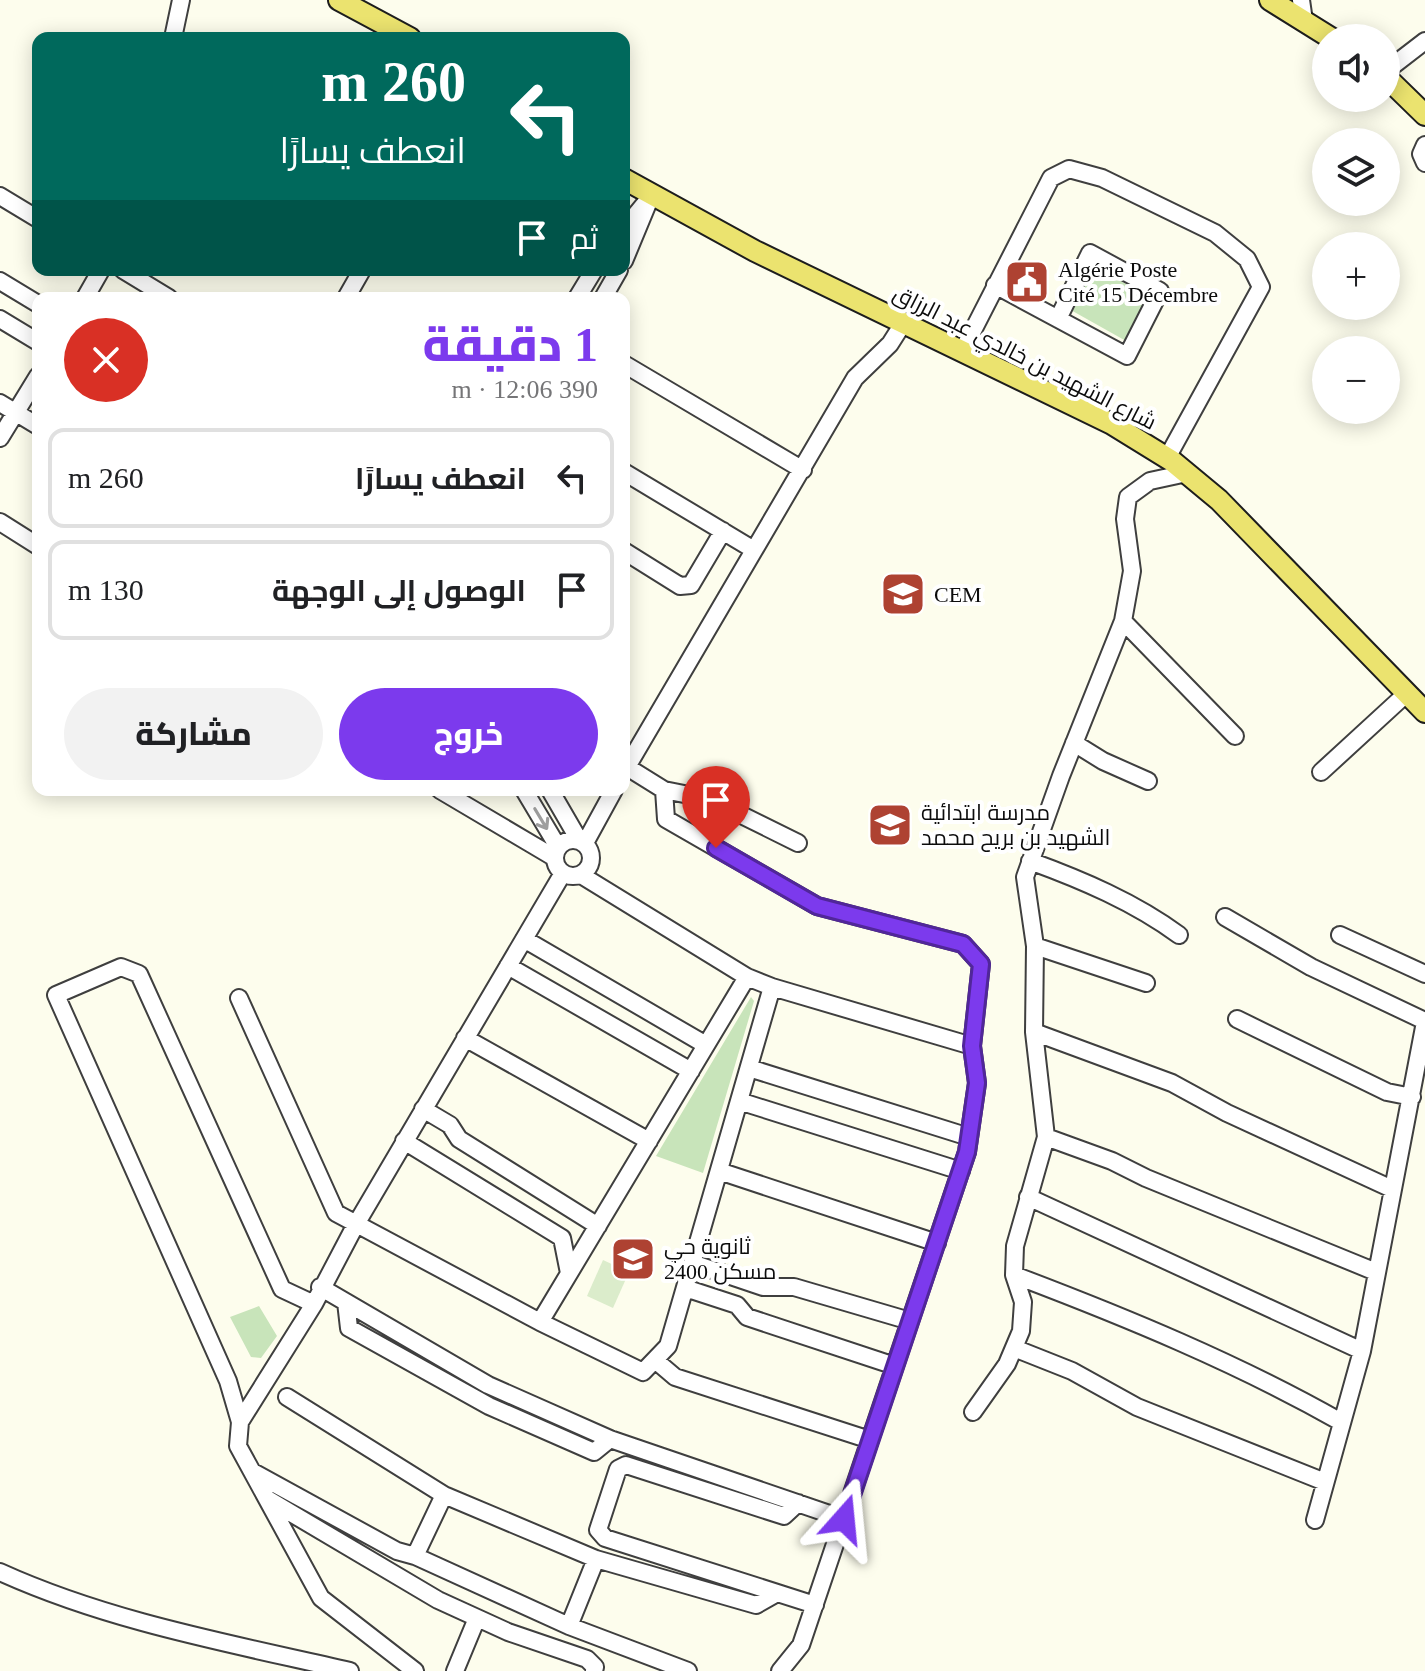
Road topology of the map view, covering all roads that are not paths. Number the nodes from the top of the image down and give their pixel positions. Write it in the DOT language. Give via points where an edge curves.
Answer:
graph roads {
  1 [pos="181,0"];
  2 [pos="339,0"];
  3 [pos="1270,0"];
  4 [pos="1302,10"];
  5 [pos="1316,24"];
  6 [pos="174,32"];
  7 [pos="399,32"];
  8 [pos="1425,41"];
  9 [pos="1400,60"];
  10 [pos="1400,91"];
  11 [pos="1425,115"];
  12 [pos="1425,145"];
  13 [pos="1425,163"];
  14 [pos="630,183"];
  15 [pos="0,196"];
  16 [pos="651,196"];
  17 [pos="32,215"];
  18 [pos="630,222"];
  19 [pos="630,247"];
  20 [pos="133,276"];
  21 [pos="0,281"];
  22 [pos="995,285"];
  23 [pos="159,292"];
  24 [pos="32,300"];
  25 [pos="0,319"];
  26 [pos="1058,319"];
  27 [pos="904,322"];
  28 [pos="32,338"];
  29 [pos="963,350"];
  30 [pos="630,368"];
  31 [pos="32,386"];
  32 [pos="0,403"];
  33 [pos="16,412"];
  34 [pos="32,422"];
  35 [pos="0,438"];
  36 [pos="1167,458"];
  37 [pos="803,470"];
  38 [pos="1187,473"];
  39 [pos="630,476"];
  40 [pos="0,522"];
  41 [pos="723,531"];
  42 [pos="32,542"];
  43 [pos="754,550"];
  44 [pos="630,555"];
  45 [pos="1123,621"];
  46 [pos="1406,694"];
  47 [pos="1425,712"];
  48 [pos="1235,736"];
  49 [pos="1074,743"];
  50 [pos="630,761"];
  51 [pos="1321,772"];
  52 [pos="630,773"];
  53 [pos="1148,781"];
  54 [pos="664,790"];
  55 [pos="450,796"];
  56 [pos="527,796"];
  57 [pos="554,796"];
  58 [pos="610,796"];
  59 [pos="582,842"];
  60 [pos="798,843"];
  61 [pos="559,860"];
  62 [pos="1030,861"];
  63 [pos="581,875"];
  64 [pos="1225,917"];
  65 [pos="1179,935"];
  66 [pos="1340,935"];
  67 [pos="524,939"];
  68 [pos="1035,946"];
  69 [pos="508,966"];
  70 [pos="1425,974"];
  71 [pos="747,977"];
  72 [pos="1146,983"];
  73 [pos="772,987"];
  74 [pos="239,998"];
  75 [pos="1237,1019"];
  76 [pos="1425,1022"];
  77 [pos="1034,1032"];
  78 [pos="465,1038"];
  79 [pos="706,1045"];
  80 [pos="972,1046"];
  81 [pos="749,1068"];
  82 [pos="691,1071"];
  83 [pos="1412,1097"];
  84 [pos="739,1101"];
  85 [pos="423,1109"];
  86 [pos="969,1137"];
  87 [pos="1046,1137"];
  88 [pos="404,1141"];
  89 [pos="649,1141"];
  90 [pos="719,1171"];
  91 [pos="961,1171"];
  92 [pos="1392,1189"];
  93 [pos="1028,1197"];
  94 [pos="355,1226"];
  95 [pos="598,1226"];
  96 [pos="937,1243"];
  97 [pos="692,1263"];
  98 [pos="1376,1272"];
  99 [pos="569,1273"];
  100 [pos="1014,1275"];
  101 [pos="747,1282"];
  102 [pos="320,1287"];
  103 [pos="685,1288"];
  104 [pos="314,1304"];
  105 [pos="737,1305"];
  106 [pos="910,1321"];
  107 [pos="540,1322"];
  108 [pos="1014,1348"];
  109 [pos="1362,1351"];
  110 [pos="655,1360"];
  111 [pos="895,1366"];
  112 [pos="287,1397"];
  113 [pos="973,1412"];
  114 [pos="240,1422"];
  115 [pos="1341,1422"];
  116 [pos="870,1440"];
  117 [pos="252,1472"];
  118 [pos="1325,1482"];
  119 [pos="444,1495"];
  120 [pos="267,1500"];
  121 [pos="798,1503"];
  122 [pos="844,1519"];
  123 [pos="1315,1520"];
  124 [pos="415,1556"];
  125 [pos="596,1559"];
  126 [pos="0,1572"];
  127 [pos="777,1593"];
  128 [pos="815,1605"];
  129 [pos="477,1618"];
  130 [pos="569,1626"];
  131 [pos="350,1671"];
  132 [pos="415,1671"];
  133 [pos="455,1671"];
  134 [pos="594,1671"];
  135 [pos="688,1671"];
  136 [pos="780,1671"];
  1 -- 6 [label="street"];
  2 -- 7 [label="main road"];
  3 -- 4 [label="main road"];
  4 -- 5 [label="main road"];
  8 -- 9 [label="street"];
  10 -- 11 [label="main road"];
  12 -- 13 [label="street"];
  14 -- 16 [label="main road, شارع الشهيد بن خالدي عبد الرزاق"];
  15 -- 17 [label="street"];
  16 -- 18 [label="street"];
  16 -- 19 [label="street"];
  16 -- 27 [label="main road, شارع الشهيد بن خالدي عبد الرزاق"];
  20 -- 23 [label="street"];
  21 -- 24 [label="street"];
  22 -- 26 [label="street"];
  22 -- 29 [label="street"];
  22 -- 36 [label="street" via="1051,178 1069,169 1102,178 1215,233 1247,259 1261,287"];
  25 -- 28 [label="street"];
  26 -- 26 [label="street" via="1127,356 1160,291 1090,253"];
  27 -- 29 [label="main road, شارع الشهيد بن خالدي عبد الرزاق"];
  27 -- 37 [label="street" via="855,378"];
  29 -- 36 [label="main road, شارع الشهيد بن خالدي عبد الرزاق" via="1112,424"];
  30 -- 37 [label="street"];
  31 -- 33 [label="street"];
  32 -- 33 [label="street"];
  33 -- 34 [label="street"];
  33 -- 35 [label="street"];
  36 -- 38 [label="main road, شارع الشهيد بن خالدي عبد الرزاق"];
  37 -- 43 [label="street"];
  38 -- 45 [label="street" via="1150,481 1128,497 1125,519 1132,571"];
  38 -- 46 [label="main road, شارع الشهيد بن خالدي عبد الرزاق"];
  39 -- 41 [label="street"];
  40 -- 42 [label="street"];
  41 -- 43 [label="street"];
  41 -- 44 [label="street" via="691,585 680,586"];
  43 -- 50 [label="street"];
  45 -- 48 [label="street"];
  45 -- 49 [label="street"];
  46 -- 47 [label="main road, شارع الشهيد بن خالدي عبد الرزاق"];
  46 -- 51 [label="street"];
  49 -- 53 [label="street"];
  49 -- 62 [label="street"];
  52 -- 54 [label="street"];
  54 -- 60 [label="street" via="709,799"];
  54 -- 80 [label="street" via="666,819 817,906 963,944 981,964"];
  55 -- 61 [label="street"];
  56 -- 61 [label="street, one-way"];
  57 -- 59 [label="street"];
  58 -- 59 [label="street"];
  59 -- 61 [label="street" via="568,840"];
  59 -- 63 [label="street" via="592,860"];
  61 -- 63 [label="street"];
  61 -- 67 [label="street"];
  62 -- 65 [label="street" via="1081,879"];
  62 -- 68 [label="street" via="1025,877"];
  63 -- 71 [label="street"];
  64 -- 76 [label="street" via="1311,967"];
  66 -- 70 [label="street"];
  67 -- 69 [label="street"];
  67 -- 79 [label="street"];
  68 -- 72 [label="street"];
  68 -- 77 [label="street"];
  69 -- 78 [label="street"];
  69 -- 82 [label="street"];
  71 -- 73 [label="street"];
  71 -- 79 [label="street"];
  73 -- 80 [label="street"];
  73 -- 81 [label="street"];
  74 -- 94 [label="street" via="336,1213"];
  75 -- 83 [label="street" via="1387,1092"];
  76 -- 83 [label="street"];
  77 -- 87 [label="street"];
  77 -- 92 [label="street" via="1172,1083"];
  78 -- 85 [label="street"];
  78 -- 89 [label="street"];
  79 -- 82 [label="street"];
  80 -- 86 [label="street" via="977,1083"];
  81 -- 84 [label="street"];
  81 -- 86 [label="street"];
  82 -- 89 [label="street"];
  83 -- 92 [label="street"];
  84 -- 90 [label="street"];
  84 -- 91 [label="street"];
  85 -- 88 [label="street"];
  85 -- 95 [label="street" via="450,1125 459,1139"];
  86 -- 91 [label="street"];
  87 -- 93 [label="street"];
  87 -- 98 [label="street"];
  88 -- 94 [label="street"];
  88 -- 99 [label="street" via="562,1238"];
  89 -- 95 [label="street"];
  90 -- 96 [label="street"];
  90 -- 97 [label="street"];
  91 -- 96 [label="street"];
  92 -- 98 [label="street"];
  93 -- 100 [label="street" via="1015,1246"];
  93 -- 109 [label="street"];
  94 -- 102 [label="street"];
  94 -- 107 [label="street"];
  95 -- 99 [label="street"];
  96 -- 106 [label="street"];
  97 -- 101 [label="street"];
  97 -- 103 [label="street"];
  98 -- 109 [label="street"];
  99 -- 107 [label="street"];
  100 -- 108 [label="street" via="1023,1302"];
  100 -- 115 [label="street" via="1113,1311"];
  101 -- 105 [label="street"];
  101 -- 106 [label="street" via="794,1287"];
  102 -- 104 [label="street"];
  102 -- 121 [label="street" via="346,1302 349,1328 489,1406 594,1452 610,1439"];
  103 -- 105 [label="street"];
  103 -- 110 [label="street" via="668,1346"];
  104 -- 114 [label="street"];
  104 -- 114 [label="street" via="282,1289 139,974 121,967 56,995 228,1381"];
  105 -- 111 [label="street" via="747,1317"];
  106 -- 111 [label="street"];
  107 -- 110 [label="street" via="643,1372"];
  108 -- 113 [label="street"];
  108 -- 118 [label="street" via="1072,1371 1137,1407"];
  109 -- 115 [label="street"];
  110 -- 116 [label="street" via="675,1377"];
  111 -- 116 [label="street"];
  112 -- 119 [label="street"];
  114 -- 117 [label="street" via="238,1446"];
  115 -- 118 [label="street"];
  116 -- 122 [label="street"];
  117 -- 120 [label="street"];
  117 -- 124 [label="street"];
  118 -- 123 [label="street"];
  119 -- 124 [label="street"];
  119 -- 125 [label="street"];
  120 -- 129 [label="street"];
  120 -- 132 [label="street" via="321,1598"];
  121 -- 122 [label="street"];
  121 -- 127 [label="street" via="784,1516 626,1465 618,1469 598,1530 605,1538"];
  122 -- 128 [label="street"];
  124 -- 130 [label="street"];
  125 -- 127 [label="street" via="756,1605"];
  125 -- 130 [label="street"];
  126 -- 131 [label="street" via="70,1600"];
  127 -- 128 [label="street"];
  128 -- 136 [label="street" via="801,1645"];
  129 -- 133 [label="street"];
  129 -- 134 [label="street" via="587,1659"];
  130 -- 135 [label="street"];
}
